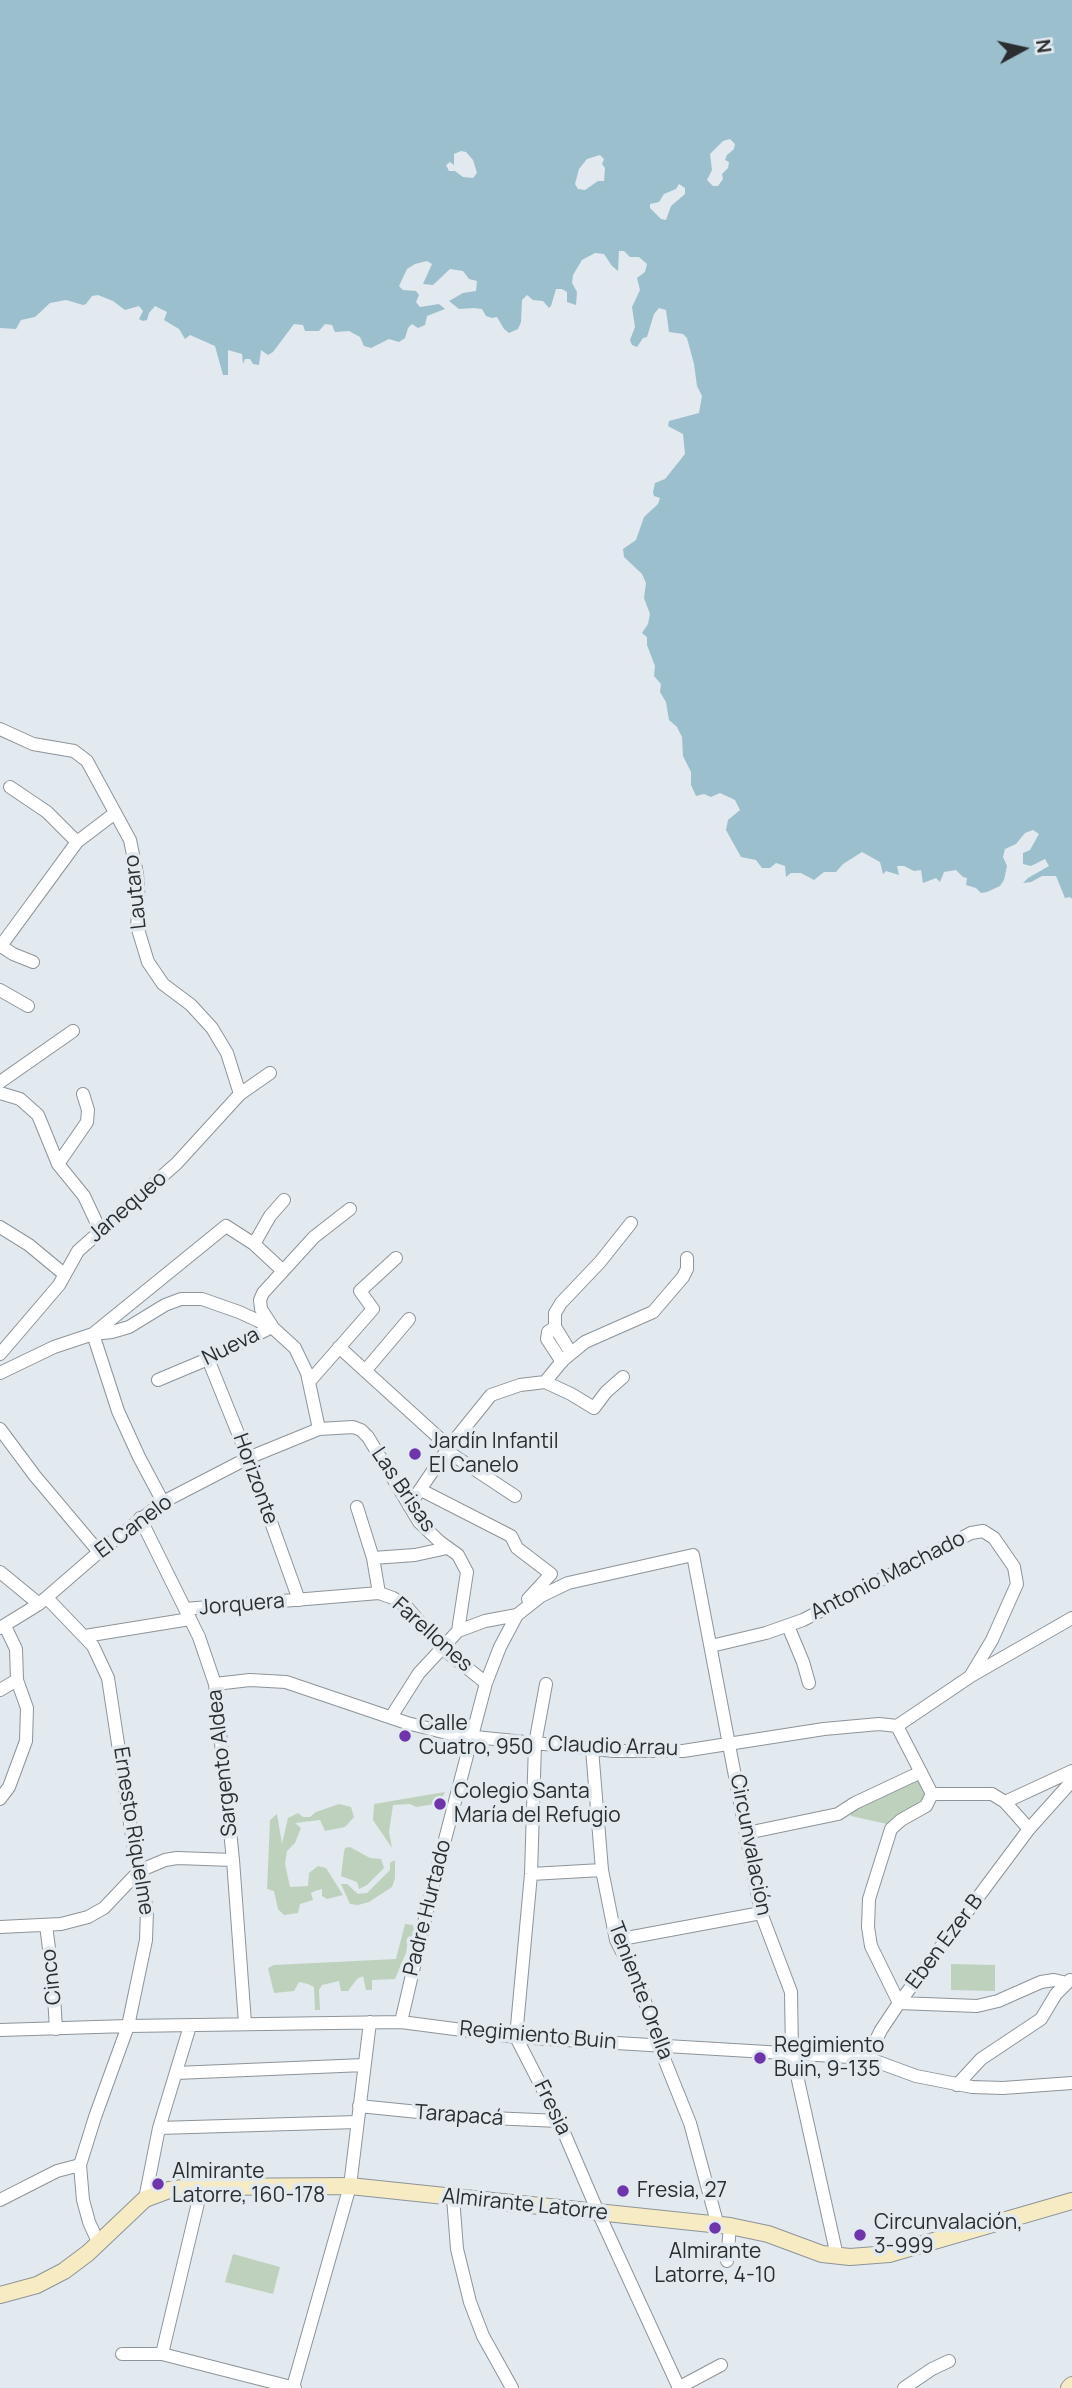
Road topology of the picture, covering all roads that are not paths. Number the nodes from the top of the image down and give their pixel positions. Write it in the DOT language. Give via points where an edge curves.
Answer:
graph roads {
  1 [pos="0,729"];
  2 [pos="10,787"];
  3 [pos="115,813"];
  4 [pos="77,842"];
  5 [pos="1,947"];
  6 [pos="33,962"];
  7 [pos="0,990"];
  8 [pos="28,1006"];
  9 [pos="72,1031"];
  10 [pos="270,1073"];
  11 [pos="0,1082"];
  12 [pos="0,1093"];
  13 [pos="83,1094"];
  14 [pos="240,1094"];
  15 [pos="58,1164"];
  16 [pos="284,1200"];
  17 [pos="350,1209"];
  18 [pos="631,1223"];
  19 [pos="0,1227"];
  20 [pos="100,1230"];
  21 [pos="254,1244"];
  22 [pos="396,1258"];
  23 [pos="687,1258"];
  24 [pos="282,1270"];
  25 [pos="64,1274"];
  26 [pos="409,1319"];
  27 [pos="272,1327"];
  28 [pos="93,1334"];
  29 [pos="339,1347"];
  30 [pos="0,1354"];
  31 [pos="566,1357"];
  32 [pos="208,1359"];
  33 [pos="365,1371"];
  34 [pos="0,1373"];
  35 [pos="624,1377"];
  36 [pos="159,1380"];
  37 [pos="309,1382"];
  38 [pos="545,1382"];
  39 [pos="0,1429"];
  40 [pos="319,1429"];
  41 [pos="448,1449"];
  42 [pos="248,1458"];
  43 [pos="421,1490"];
  44 [pos="515,1496"];
  45 [pos="163,1502"];
  46 [pos="409,1506"];
  47 [pos="357,1507"];
  48 [pos="140,1518"];
  49 [pos="447,1548"];
  50 [pos="99,1552"];
  51 [pos="693,1555"];
  52 [pos="373,1558"];
  53 [pos="0,1572"];
  54 [pos="379,1593"];
  55 [pos="299,1600"];
  56 [pos="43,1601"];
  57 [pos="522,1611"];
  58 [pos="187,1614"];
  59 [pos="1072,1618"];
  60 [pos="788,1626"];
  61 [pos="2,1627"];
  62 [pos="458,1630"];
  63 [pos="85,1636"];
  64 [pos="711,1646"];
  65 [pos="442,1648"];
  66 [pos="971,1676"];
  67 [pos="17,1680"];
  68 [pos="486,1683"];
  69 [pos="808,1683"];
  70 [pos="215,1684"];
  71 [pos="545,1684"];
  72 [pos="0,1690"];
  73 [pos="391,1717"];
  74 [pos="897,1726"];
  75 [pos="472,1737"];
  76 [pos="535,1744"];
  77 [pos="730,1744"];
  78 [pos="592,1749"];
  79 [pos="1072,1771"];
  80 [pos="920,1772"];
  81 [pos="1072,1781"];
  82 [pos="932,1794"];
  83 [pos="0,1799"];
  84 [pos="1005,1802"];
  85 [pos="1029,1829"];
  86 [pos="747,1833"];
  87 [pos="233,1860"];
  88 [pos="602,1870"];
  89 [pos="139,1871"];
  90 [pos="531,1874"];
  91 [pos="761,1913"];
  92 [pos="46,1925"];
  93 [pos="0,1927"];
  94 [pos="616,1940"];
  95 [pos="1069,1981"];
  96 [pos="899,2003"];
  97 [pos="370,2022"];
  98 [pos="401,2022"];
  99 [pos="245,2023"];
  100 [pos="128,2026"];
  101 [pos="190,2026"];
  102 [pos="56,2029"];
  103 [pos="0,2030"];
  104 [pos="516,2037"];
  105 [pos="659,2046"];
  106 [pos="792,2053"];
  107 [pos="867,2058"];
  108 [pos="364,2065"];
  109 [pos="176,2073"];
  110 [pos="1072,2083"];
  111 [pos="957,2085"];
  112 [pos="359,2106"];
  113 [pos="559,2121"];
  114 [pos="358,2122"];
  115 [pos="159,2128"];
  116 [pos="80,2165"];
  117 [pos="202,2186"];
  118 [pos="350,2186"];
  119 [pos="453,2197"];
  120 [pos="145,2199"];
  121 [pos="0,2200"];
  122 [pos="1072,2201"];
  123 [pos="598,2212"];
  124 [pos="724,2226"];
  125 [pos="98,2242"];
  126 [pos="837,2256"];
  127 [pos="727,2261"];
  128 [pos="0,2295"];
  129 [pos="122,2354"];
  130 [pos="162,2354"];
  131 [pos="949,2361"];
  132 [pos="721,2365"];
  133 [pos="294,2388"];
  134 [pos="512,2388"];
  135 [pos="678,2388"];
  136 [pos="904,2388"];
  1 -- 3 [label="street, Lautaro" via="33,744 83,756"];
  2 -- 4 [label="street" via="47,812"];
  3 -- 4 [label="street"];
  3 -- 14 [label="street, Lautaro" via="130,840 138,884 137,926 148,962 163,984 212,1028 233,1066"];
  4 -- 5 [label="street"];
  5 -- 6 [label="street"];
  7 -- 8 [label="street"];
  9 -- 11 [label="street"];
  10 -- 14 [label="street, Janequeo"];
  12 -- 15 [label="street" via="32,1108"];
  13 -- 15 [label="street" via="87,1122"];
  14 -- 20 [label="street, Janequeo" via="191,1150"];
  15 -- 20 [label="street" via="84,1196"];
  16 -- 21 [label="street"];
  17 -- 24 [label="street, Nueva"];
  18 -- 31 [label="street" via="555,1312 555,1327 547,1339"];
  19 -- 25 [label="street"];
  20 -- 25 [label="street, Janequeo" via="78,1251"];
  21 -- 24 [label="street"];
  21 -- 28 [label="street" via="226,1226"];
  22 -- 29 [label="street" via="359,1291 373,1309"];
  23 -- 31 [label="street" via="683,1277 653,1312 599,1334"];
  24 -- 27 [label="street, Nueva" via="260,1300"];
  25 -- 30 [label="street, Janequeo"];
  26 -- 33 [label="street"];
  27 -- 28 [label="street" via="189,1298 165,1305 121,1330"];
  27 -- 32 [label="street, Nueva"];
  27 -- 37 [label="street" via="295,1348"];
  28 -- 34 [label="street"];
  28 -- 45 [label="street" via="118,1411"];
  29 -- 33 [label="street"];
  29 -- 37 [label="street"];
  31 -- 38 [label="street"];
  32 -- 36 [label="street, Nueva"];
  32 -- 42 [label="street, Horizonte"];
  33 -- 41 [label="street"];
  35 -- 38 [label="street" via="594,1408"];
  37 -- 40 [label="street"];
  38 -- 41 [label="street" via="491,1395"];
  39 -- 50 [label="street"];
  40 -- 42 [label="street, El Canelo"];
  40 -- 46 [label="street, Las Brisas" via="353,1427 365,1433"];
  41 -- 43 [label="street"];
  41 -- 44 [label="street"];
  42 -- 45 [label="street, El Canelo"];
  42 -- 55 [label="street, Horizonte"];
  43 -- 46 [label="street"];
  43 -- 57 [label="street" via="511,1536 517,1548 551,1574"];
  45 -- 48 [label="street, El Canelo"];
  46 -- 49 [label="street, Las Brisas"];
  47 -- 52 [label="street, Farellones"];
  48 -- 50 [label="street, El Canelo"];
  48 -- 58 [label="street, Sargento Aldea"];
  49 -- 52 [label="street"];
  49 -- 62 [label="street, Las Brisas" via="463,1560 467,1572"];
  50 -- 56 [label="street, El Canelo"];
  51 -- 57 [label="street, Padre Hurtado" via="568,1583"];
  51 -- 64 [label="street, Circunvalación"];
  52 -- 54 [label="street, Farellones"];
  53 -- 56 [label="street, Ernesto Riquelme"];
  54 -- 55 [label="street, Jorquera"];
  54 -- 65 [label="street, Farellones" via="406,1606"];
  55 -- 58 [label="street, Jorquera"];
  56 -- 61 [label="street, El Canelo"];
  56 -- 63 [label="street, Ernesto Riquelme"];
  57 -- 62 [label="street"];
  57 -- 68 [label="street, Padre Hurtado" via="500,1647"];
  58 -- 63 [label="street, Jorquera"];
  58 -- 70 [label="street, Sargento Aldea"];
  59 -- 66 [label="street"];
  60 -- 64 [label="street, Antonio Machado"];
  60 -- 66 [label="street, Antonio Machado" via="983,1531 994,1538 1014,1566 1017,1584"];
  60 -- 69 [label="street"];
  61 -- 67 [label="street" via="16,1649"];
  62 -- 65 [label="street"];
  63 -- 89 [label="street, Ernesto Riquelme" via="104,1665 112,1691"];
  64 -- 77 [label="street, Circunvalación"];
  65 -- 68 [label="street, Farellones"];
  65 -- 73 [label="street"];
  66 -- 74 [label="street"];
  67 -- 72 [label="street"];
  67 -- 83 [label="street" via="27,1708 28,1729 24,1752"];
  68 -- 75 [label="street, Padre Hurtado"];
  70 -- 73 [label="street, Claudio Arrau" via="286,1682"];
  70 -- 87 [label="street, Sargento Aldea"];
  71 -- 76 [label="street"];
  73 -- 75 [label="street, Claudio Arrau"];
  74 -- 77 [label="street, Claudio Arrau" via="824,1729"];
  74 -- 80 [label="street"];
  75 -- 76 [label="street, Claudio Arrau"];
  75 -- 98 [label="street, Padre Hurtado"];
  76 -- 78 [label="street, Claudio Arrau"];
  76 -- 90 [label="street"];
  77 -- 78 [label="street, Claudio Arrau" via="659,1752"];
  77 -- 86 [label="street, Circunvalación"];
  78 -- 88 [label="street, Teniente Orella"];
  79 -- 84 [label="street"];
  80 -- 82 [label="street"];
  80 -- 86 [label="street" via="838,1814"];
  81 -- 85 [label="street, Eben Ezer B"];
  82 -- 84 [label="street" via="992,1794"];
  82 -- 96 [label="street" via="926,1807 891,1829 869,1899 871,1946"];
  84 -- 85 [label="street"];
  85 -- 96 [label="street, Eben Ezer B"];
  86 -- 91 [label="street, Circunvalación"];
  87 -- 89 [label="street" via="177,1858"];
  87 -- 99 [label="street, Sargento Aldea"];
  88 -- 90 [label="street"];
  88 -- 94 [label="street, Teniente Orella"];
  89 -- 92 [label="street" via="96,1913 70,1923"];
  89 -- 100 [label="street, Ernesto Riquelme" via="148,1930"];
  90 -- 104 [label="street"];
  91 -- 94 [label="street"];
  91 -- 106 [label="street, Circunvalación" via="791,1992"];
  92 -- 93 [label="street"];
  92 -- 102 [label="street, Cinco"];
  94 -- 105 [label="street, Teniente Orella" via="641,1989"];
  95 -- 96 [label="street" via="1041,1982 977,2006"];
  95 -- 111 [label="street" via="1041,2019 981,2059"];
  96 -- 107 [label="street, Eben Ezer B"];
  97 -- 98 [label="street, Regimiento Buin"];
  97 -- 99 [label="street, Regimiento Buin"];
  97 -- 108 [label="street"];
  98 -- 104 [label="street, Regimiento Buin"];
  99 -- 101 [label="street, Regimiento Buin"];
  100 -- 101 [label="street, Regimiento Buin"];
  100 -- 102 [label="street, Regimiento Buin"];
  100 -- 116 [label="street, Ernesto Riquelme"];
  101 -- 109 [label="street"];
  102 -- 103 [label="street, Regimiento Buin"];
  104 -- 105 [label="street, Regimiento Buin"];
  104 -- 113 [label="street, Fresia"];
  105 -- 106 [label="street, Regimiento Buin"];
  105 -- 124 [label="street, Teniente Orella"];
  106 -- 107 [label="street, Regimiento Buin"];
  106 -- 126 [label="street, Circunvalación"];
  107 -- 111 [label="street, Regimiento Buin"];
  108 -- 109 [label="street"];
  108 -- 112 [label="street"];
  109 -- 115 [label="street"];
  110 -- 111 [label="street, Regimiento Buin" via="1003,2088"];
  112 -- 113 [label="street, Tarapacá"];
  112 -- 114 [label="street"];
  113 -- 123 [label="street, Fresia"];
  114 -- 115 [label="street"];
  114 -- 118 [label="street"];
  115 -- 120 [label="street"];
  116 -- 121 [label="street" via="57,2171"];
  116 -- 125 [label="street, Ernesto Riquelme" via="85,2211"];
  117 -- 118 [label="main road, Almirante Latorre"];
  117 -- 120 [label="main road, Almirante Latorre"];
  117 -- 130 [label="street"];
  118 -- 119 [label="main road, Almirante Latorre"];
  118 -- 133 [label="street"];
  119 -- 123 [label="main road, Almirante Latorre"];
  119 -- 134 [label="street" via="457,2249 470,2302"];
  120 -- 125 [label="main road, Almirante Latorre"];
  122 -- 126 [label="main road, Almirante Latorre" via="889,2254"];
  123 -- 124 [label="main road, Almirante Latorre"];
  123 -- 135 [label="street, Fresia"];
  124 -- 126 [label="main road, Almirante Latorre" via="768,2234"];
  124 -- 127 [label="street, Teniente Orella"];
  125 -- 128 [label="main road, Almirante Latorre" via="51,2278"];
  129 -- 130 [label="street"];
  130 -- 133 [label="street"];
  131 -- 136 [label="street"];
  132 -- 135 [label="street"];
}
